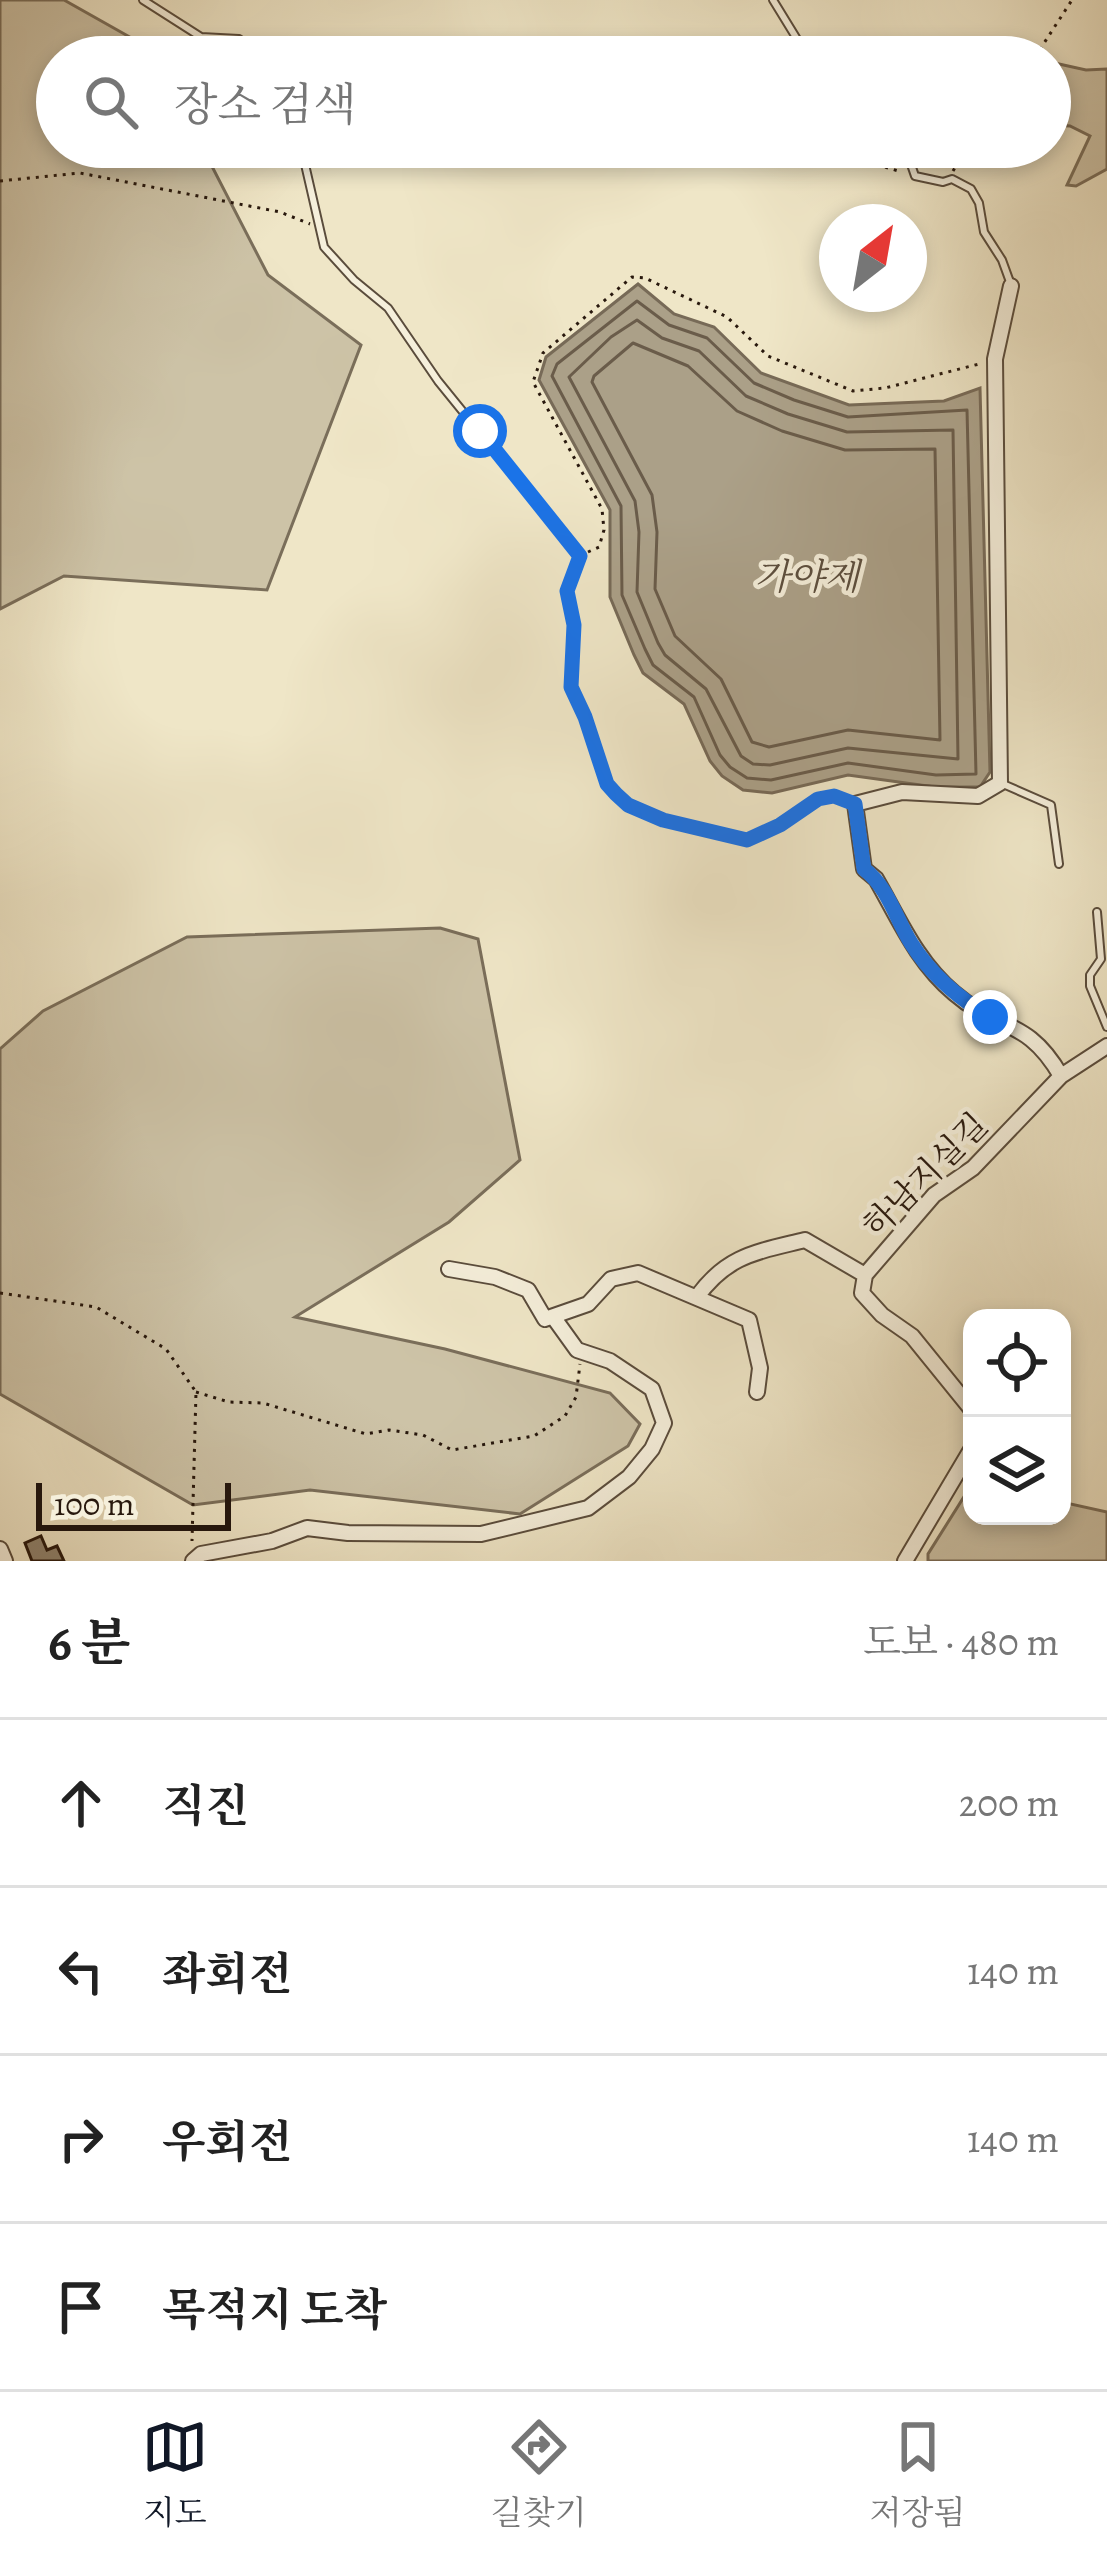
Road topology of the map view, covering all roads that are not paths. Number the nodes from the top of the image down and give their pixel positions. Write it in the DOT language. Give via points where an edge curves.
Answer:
graph roads {
  1 [pos="143,0"];
  2 [pos="773,0"];
  3 [pos="199,36"];
  4 [pos="795,36"];
  5 [pos="306,168"];
  6 [pos="912,168"];
  7 [pos="1011,286"];
  8 [pos="580,556"];
  9 [pos="1000,783"];
  10 [pos="1059,864"];
  11 [pos="1097,912"];
  12 [pos="1107,1027"];
  13 [pos="1107,1046"];
  14 [pos="1061,1076"];
  15 [pos="449,1269"];
  16 [pos="865,1275"];
  17 [pos="697,1298"];
  18 [pos="554,1318"];
  19 [pos="757,1392"];
  20 [pos="963,1398"];
  21 [pos="963,1463"];
  22 [pos="0,1549"];
  23 [pos="192,1553"];
  24 [pos="4,1561"];
  25 [pos="905,1561"];
  1 -- 3 [label="lane"];
  2 -- 4 [label="lane"];
  5 -- 8 [label="lane" via="324,248 388,308"];
  6 -- 7 [label="lane" via="915,176 952,178 971,189"];
  7 -- 9 [label="street" via="995,359"];
  9 -- 10 [label="lane" via="1051,805"];
  9 -- 14 [label="street" via="978,796 902,792 855,804 864,869 930,969 969,1004 1032,1036"];
  11 -- 12 [label="lane" via="1101,959 1090,986"];
  13 -- 14 [label="street, 하남지실길"];
  14 -- 16 [label="street, 하남지실길" via="973,1168 934,1195"];
  15 -- 18 [label="street" via="529,1290 544,1319"];
  16 -- 17 [label="street" via="805,1240 715,1272"];
  16 -- 20 [label="street, 하남지실길" via="862,1293 912,1336"];
  17 -- 18 [label="street" via="638,1273 610,1279 588,1304"];
  17 -- 19 [label="street" via="749,1320"];
  18 -- 23 [label="street" via="577,1350 652,1389 664,1423 629,1478 588,1508 481,1534 307,1528"];
  21 -- 25 [label="street"];
  22 -- 24 [label="street"];
}
